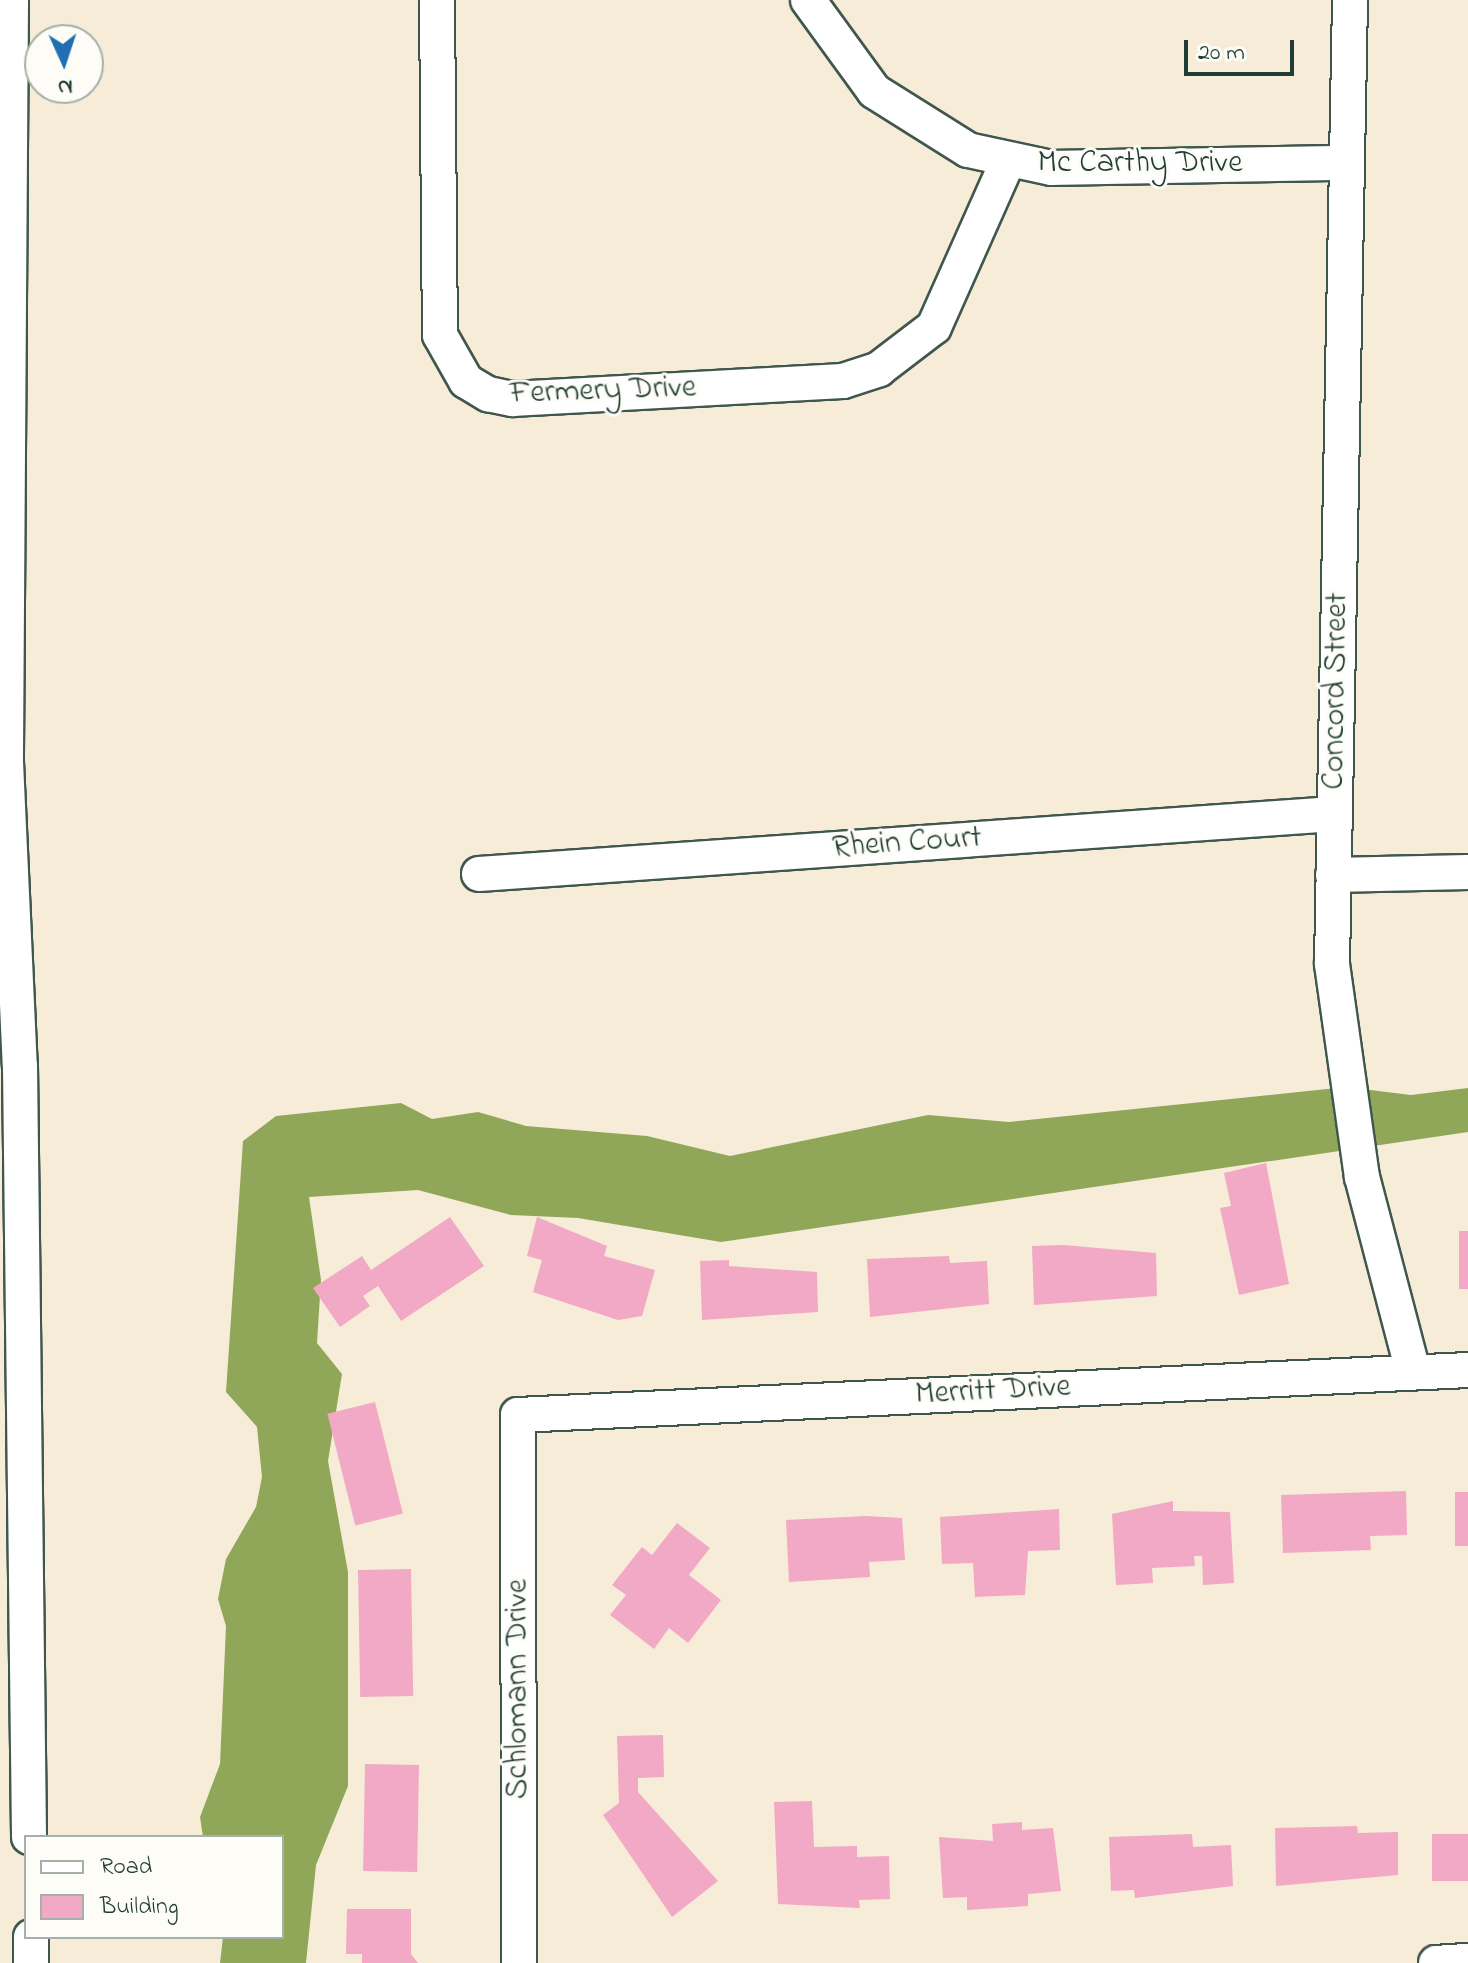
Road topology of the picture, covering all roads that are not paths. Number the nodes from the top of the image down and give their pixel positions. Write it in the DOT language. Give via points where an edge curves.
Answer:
graph roads {
  1 [pos="11,0"];
  2 [pos="437,0"];
  3 [pos="808,0"];
  4 [pos="1350,0"];
  5 [pos="1008,161"];
  6 [pos="1346,163"];
  7 [pos="7,329"];
  8 [pos="3,762"];
  9 [pos="1334,814"];
  10 [pos="1468,872"];
  11 [pos="479,874"];
  12 [pos="1333,875"];
  13 [pos="1468,1370"];
  14 [pos="1413,1372"];
  15 [pos="518,1415"];
  16 [pos="29,1835"];
  17 [pos="31,1939"];
  18 [pos="1468,1961"];
  19 [pos="31,1963"];
  20 [pos="519,1963"];
  21 [pos="1436,1963"];
  1 -- 7 [label="street"];
  2 -- 5 [label="street, Fermery Drive" via="440,335 448,359 488,394 512,399 827,382 879,369 934,327"];
  3 -- 5 [label="street, Mc Carthy Drive" via="874,91 914,122"];
  4 -- 6 [label="street, Concord Street"];
  5 -- 6 [label="street, Mc Carthy Drive" via="1052,168"];
  6 -- 9 [label="street, Concord Street"];
  7 -- 8 [label="street"];
  8 -- 16 [label="street" via="20,1066"];
  9 -- 11 [label="street, Rhein Court"];
  9 -- 12 [label="street, Concord Street"];
  10 -- 12 [label="street"];
  12 -- 14 [label="street, Concord Street" via="1341,1061"];
  13 -- 14 [label="street, Merritt Drive"];
  14 -- 15 [label="street, Merritt Drive"];
  15 -- 20 [label="street, Schlomann Drive"];
  17 -- 19 [label="street"];
  18 -- 21 [label="street"];
}
